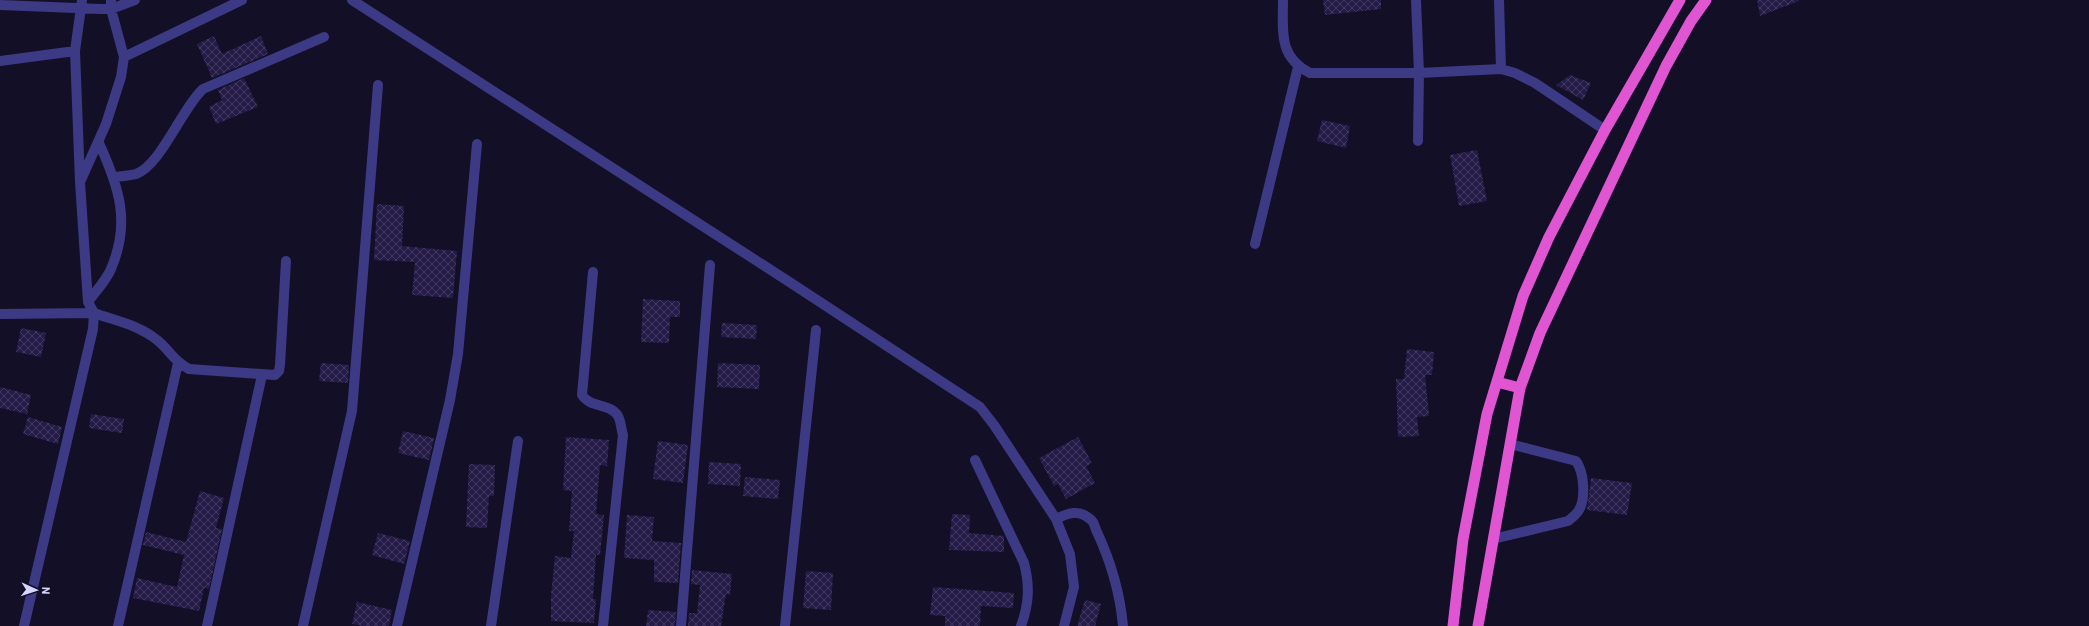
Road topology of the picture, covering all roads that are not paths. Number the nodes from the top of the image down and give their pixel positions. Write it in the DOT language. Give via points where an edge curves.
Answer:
graph roads {
  1 [pos="135,0"];
  2 [pos="242,0"];
  3 [pos="352,0"];
  4 [pos="1283,0"];
  5 [pos="1416,0"];
  6 [pos="1499,0"];
  7 [pos="1680,0"];
  8 [pos="1706,0"];
  9 [pos="82,4"];
  10 [pos="111,4"];
  11 [pos="0,6"];
  12 [pos="324,36"];
  13 [pos="75,51"];
  14 [pos="124,57"];
  15 [pos="0,61"];
  16 [pos="1298,67"];
  17 [pos="1501,69"];
  18 [pos="1419,73"];
  19 [pos="378,85"];
  20 [pos="1605,130"];
  21 [pos="1418,141"];
  22 [pos="99,143"];
  23 [pos="477,144"];
  24 [pos="114,177"];
  25 [pos="80,182"];
  26 [pos="1255,244"];
  27 [pos="286,261"];
  28 [pos="710,265"];
  29 [pos="593,272"];
  30 [pos="88,302"];
  31 [pos="0,314"];
  32 [pos="94,314"];
  33 [pos="816,330"];
  34 [pos="178,363"];
  35 [pos="262,375"];
  36 [pos="1497,382"];
  37 [pos="1520,388"];
  38 [pos="518,441"];
  39 [pos="1510,444"];
  40 [pos="975,460"];
  41 [pos="1056,519"];
  42 [pos="1493,539"];
  43 [pos="24,626"];
  44 [pos="118,626"];
  45 [pos="206,626"];
  46 [pos="302,626"];
  47 [pos="397,626"];
  48 [pos="491,626"];
  49 [pos="602,626"];
  50 [pos="681,626"];
  51 [pos="785,626"];
  52 [pos="1021,626"];
  53 [pos="1064,626"];
  54 [pos="1123,626"];
  55 [pos="1453,626"];
  56 [pos="1478,626"];
  1 -- 10 [label="street"];
  2 -- 14 [label="street"];
  3 -- 41 [label="street" via="980,407"];
  4 -- 16 [label="street" via="1283,39 1289,58"];
  5 -- 18 [label="street"];
  6 -- 17 [label="street"];
  7 -- 20 [label="highway"];
  8 -- 37 [label="highway" via="1666,66 1540,333"];
  9 -- 10 [label="street"];
  9 -- 11 [label="street"];
  9 -- 13 [label="street"];
  10 -- 14 [label="street"];
  12 -- 24 [label="street" via="203,89 191,101 175,129 144,169 136,174"];
  13 -- 15 [label="street"];
  13 -- 25 [label="street"];
  14 -- 22 [label="street" via="121,77"];
  16 -- 18 [label="street" via="1326,74"];
  16 -- 26 [label="street"];
  17 -- 18 [label="street"];
  17 -- 20 [label="street" via="1535,83"];
  18 -- 21 [label="street"];
  19 -- 46 [label="street" via="352,411"];
  20 -- 36 [label="highway" via="1549,237 1523,296"];
  22 -- 24 [label="street"];
  22 -- 25 [label="street"];
  23 -- 47 [label="street" via="458,354 450,400"];
  24 -- 30 [label="street" via="121,206 120,236 110,270"];
  25 -- 30 [label="street"];
  27 -- 35 [label="street" via="279,371 275,375"];
  28 -- 50 [label="street"];
  29 -- 49 [label="street" via="582,395 586,401 612,409 619,417 623,435"];
  30 -- 32 [label="street"];
  31 -- 32 [label="street"];
  32 -- 34 [label="street" via="142,329 158,340"];
  32 -- 43 [label="street" via="93,328"];
  33 -- 51 [label="street"];
  34 -- 35 [label="street" via="189,369"];
  34 -- 44 [label="street"];
  35 -- 45 [label="street"];
  36 -- 37 [label="highway"];
  36 -- 55 [label="highway" via="1487,414 1463,539"];
  37 -- 39 [label="highway"];
  38 -- 48 [label="street"];
  39 -- 42 [label="highway"];
  39 -- 42 [label="street" via="1576,461 1583,476 1581,508 1568,521"];
  40 -- 52 [label="street" via="1024,563 1029,580 1029,596"];
  41 -- 53 [label="street" via="1070,554 1074,587"];
  41 -- 54 [label="street" via="1074,512 1092,519 1108,559 1120,601"];
  42 -- 56 [label="highway"];
}
